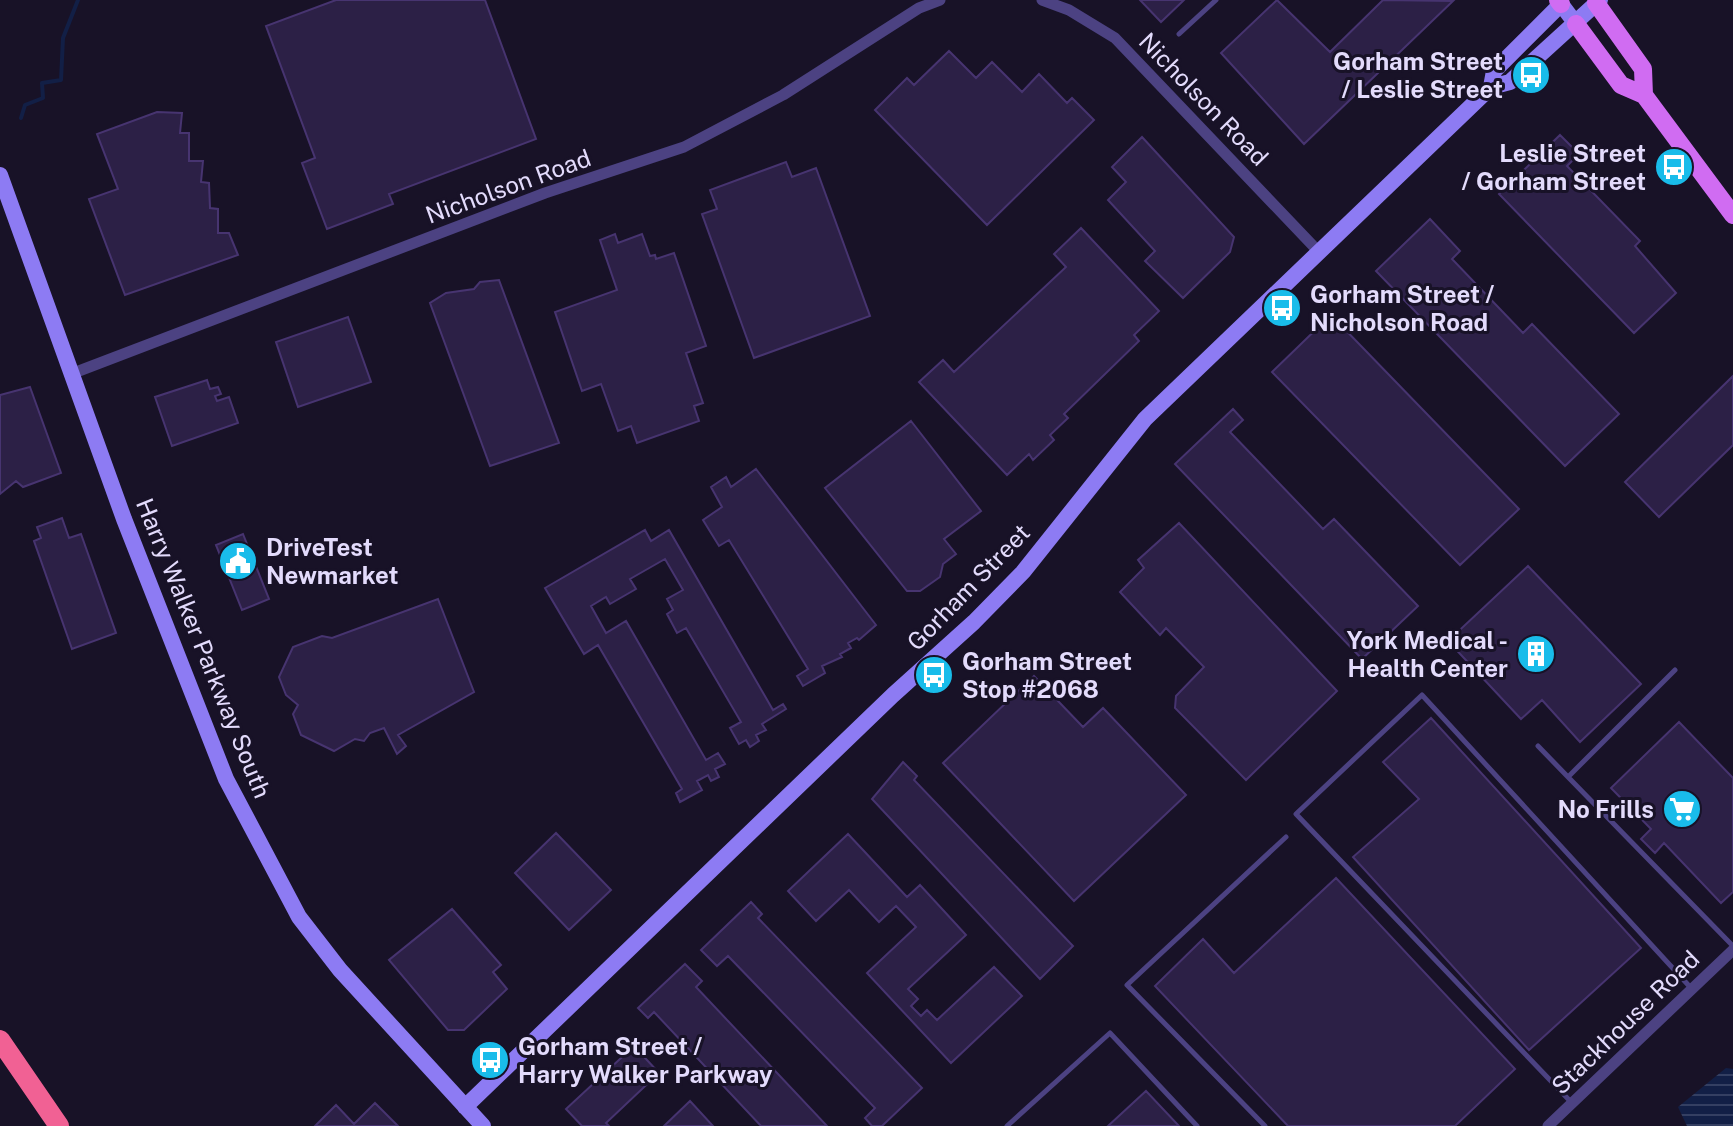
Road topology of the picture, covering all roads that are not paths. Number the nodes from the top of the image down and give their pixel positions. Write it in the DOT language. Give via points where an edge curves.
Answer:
graph roads {
  1 [pos="940,0"];
  2 [pos="1042,0"];
  3 [pos="1216,0"];
  4 [pos="1562,1"];
  5 [pos="1597,1"];
  6 [pos="1073,5"];
  7 [pos="1576,24"];
  8 [pos="1179,34"];
  9 [pos="1491,87"];
  10 [pos="1644,95"];
  11 [pos="0,175"];
  12 [pos="1733,215"];
  13 [pos="1318,251"];
  14 [pos="71,374"];
  15 [pos="1675,670"];
  16 [pos="1538,746"];
  17 [pos="1568,777"];
  18 [pos="1286,837"];
  19 [pos="1733,948"];
  20 [pos="1692,989"];
  21 [pos="0,1040"];
  22 [pos="1572,1103"];
  23 [pos="465,1107"];
  24 [pos="59,1126"];
  25 [pos="483,1126"];
  26 [pos="1007,1126"];
  27 [pos="1197,1126"];
  28 [pos="1265,1126"];
  29 [pos="1548,1126"];
  1 -- 14 [label="street, Nicholson Road" via="919,8 783,95 684,147 545,193"];
  2 -- 6 [label="street, Nicholson Road"];
  3 -- 8 [label="lane"];
  4 -- 7 [label="street"];
  4 -- 9 [label="street, Gorham Street" via="1494,71"];
  5 -- 7 [label="street, Gorham Street"];
  5 -- 10 [label="main road" via="1643,69"];
  6 -- 13 [label="street, Nicholson Road" via="1115,38"];
  7 -- 9 [label="street, Gorham Street" via="1510,82"];
  7 -- 10 [label="main road" via="1621,85"];
  9 -- 13 [label="street, Gorham Street"];
  10 -- 12 [label="main road"];
  11 -- 14 [label="street, Harry Walker Parkway South"];
  13 -- 23 [label="street, Gorham Street" via="1145,419 1023,572 974,622"];
  14 -- 23 [label="street, Harry Walker Parkway South" via="226,779 299,917"];
  15 -- 17 [label="lane"];
  16 -- 17 [label="lane"];
  17 -- 19 [label="lane"];
  18 -- 28 [label="lane" via="1127,985"];
  19 -- 20 [label="street, Stackhouse Road"];
  20 -- 22 [label="street, Stackhouse Road"];
  20 -- 22 [label="lane" via="1422,695 1296,814"];
  21 -- 24 [label="highway"];
  22 -- 29 [label="street, Stackhouse Road"];
  23 -- 25 [label="street, Harry Walker Parkway South"];
  26 -- 27 [label="lane" via="1110,1033"];
}
